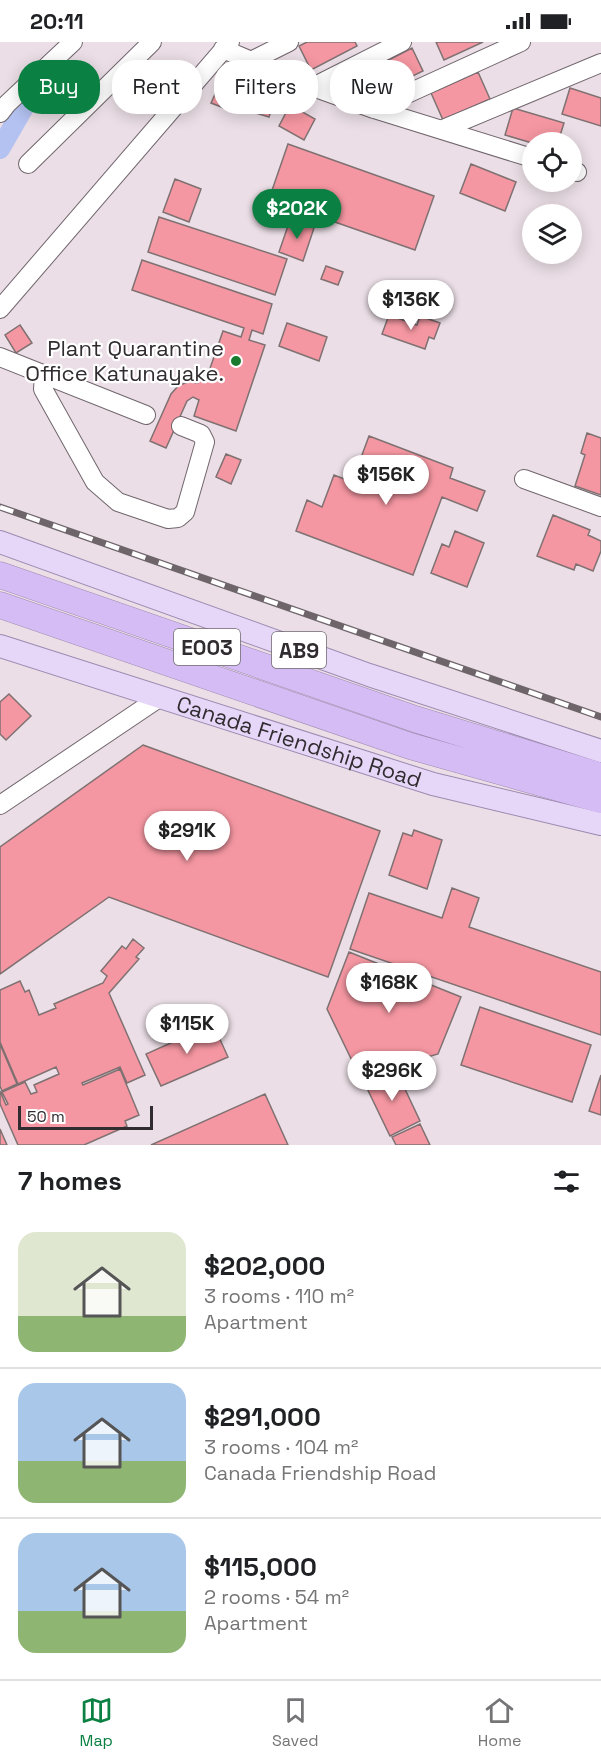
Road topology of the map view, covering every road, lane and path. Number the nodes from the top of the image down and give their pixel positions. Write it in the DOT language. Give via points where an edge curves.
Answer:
graph roads {
  1 [pos="73,42"];
  2 [pos="152,42"];
  3 [pos="289,42"];
  4 [pos="402,42"];
  5 [pos="521,42"];
  6 [pos="226,46"];
  7 [pos="253,60"];
  8 [pos="601,63"];
  9 [pos="318,84"];
  10 [pos="415,90"];
  11 [pos="0,113"];
  12 [pos="391,114"];
  13 [pos="443,129"];
  14 [pos="522,155"];
  15 [pos="28,164"];
  16 [pos="0,309"];
  17 [pos="0,357"];
  18 [pos="44,374"];
  19 [pos="146,415"];
  20 [pos="181,426"];
  21 [pos="524,479"];
  22 [pos="601,507"];
  23 [pos="0,542"];
  24 [pos="0,575"];
  25 [pos="0,605"];
  26 [pos="0,646"];
  27 [pos="159,698"];
  28 [pos="601,751"];
  29 [pos="601,776"];
  30 [pos="601,800"];
  31 [pos="0,805"];
  32 [pos="601,824"];
  1 -- 11 [label="street"];
  2 -- 15 [label="street"];
  3 -- 7 [label="street"];
  4 -- 9 [label="street"];
  5 -- 10 [label="street"];
  6 -- 7 [label="street"];
  6 -- 16 [label="street"];
  8 -- 13 [label="street"];
  12 -- 13 [label="street"];
  13 -- 14 [label="street"];
  17 -- 18 [label="street"];
  18 -- 19 [label="street"];
  18 -- 20 [label="street" via="43,389 95,482 118,502 168,519 185,512 205,442 201,434"];
  21 -- 22 [label="street"];
  23 -- 28 [label="main road, AB9" via="369,675"];
  24 -- 29 [label="highway, E003" via="415,719"];
  25 -- 30 [label="highway, E003" via="410,746"];
  26 -- 27 [label="main road, Canada Friendship Road"];
  27 -- 31 [label="street"];
  27 -- 32 [label="main road, Canada Friendship Road" via="433,784"];
}
